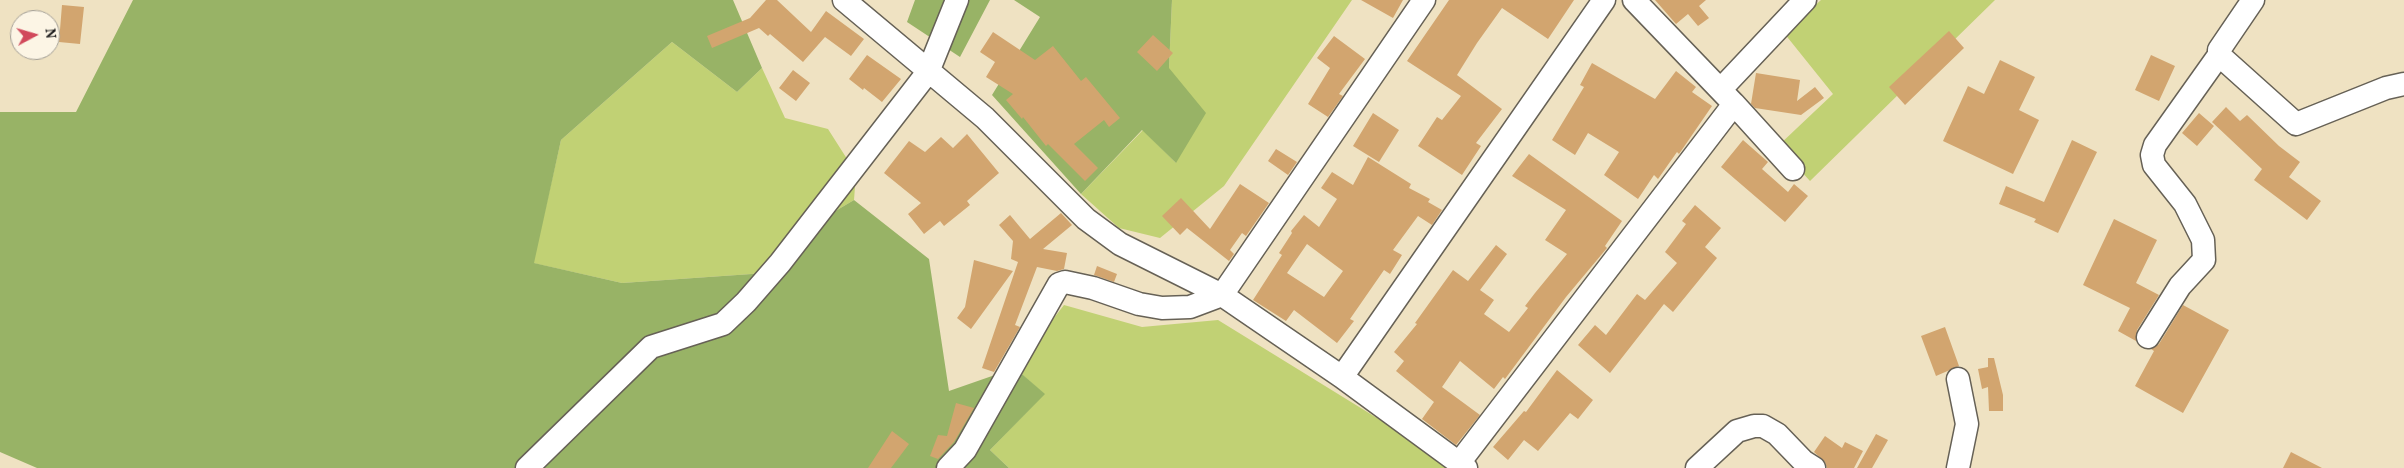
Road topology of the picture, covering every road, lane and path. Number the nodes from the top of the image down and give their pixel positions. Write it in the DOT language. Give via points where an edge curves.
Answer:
graph roads {
  1 [pos="844,0"];
  2 [pos="957,0"];
  3 [pos="1424,0"];
  4 [pos="1604,0"];
  5 [pos="1634,0"];
  6 [pos="1805,0"];
  7 [pos="2253,0"];
  8 [pos="2219,54"];
  9 [pos="928,72"];
  10 [pos="2404,84"];
  11 [pos="1728,97"];
  12 [pos="1793,169"];
  13 [pos="1222,295"];
  14 [pos="2148,337"];
  15 [pos="1342,377"];
  16 [pos="1958,379"];
  17 [pos="1463,465"];
  18 [pos="527,468"];
  19 [pos="948,468"];
  20 [pos="1697,468"];
  21 [pos="1814,468"];
  22 [pos="1958,468"];
  1 -- 9 [label="street"];
  2 -- 9 [label="street"];
  3 -- 13 [label="street"];
  4 -- 15 [label="street"];
  5 -- 11 [label="street"];
  6 -- 11 [label="street"];
  7 -- 8 [label="street"];
  8 -- 10 [label="street" via="2296,124 2386,88"];
  8 -- 14 [label="street" via="2155,145 2152,155 2154,165 2185,204 2203,240 2204,260 2180,286"];
  9 -- 13 [label="street" via="985,118 1086,219 1120,244"];
  9 -- 18 [label="street" via="746,302 723,324 651,347"];
  11 -- 12 [label="street"];
  11 -- 17 [label="street"];
  13 -- 15 [label="street"];
  13 -- 19 [label="street" via="1190,307 1162,308 1092,288 1066,282 1059,284 965,450"];
  15 -- 17 [label="street"];
  16 -- 22 [label="street" via="1967,424"];
  20 -- 21 [label="street" via="1738,431 1754,426 1763,426 1777,434"];
}
